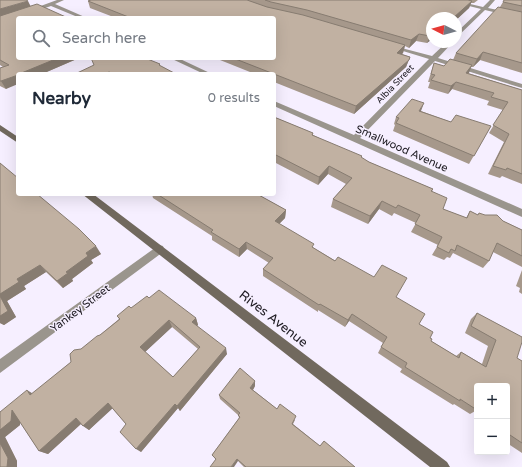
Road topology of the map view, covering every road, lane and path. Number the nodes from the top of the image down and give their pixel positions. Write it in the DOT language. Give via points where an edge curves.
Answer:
graph roads {
  1 [pos="62,0"];
  2 [pos="447,0"];
  3 [pos="493,0"];
  4 [pos="51,4"];
  5 [pos="485,9"];
  6 [pos="22,13"];
  7 [pos="79,16"];
  8 [pos="522,17"];
  9 [pos="462,30"];
  10 [pos="387,44"];
  11 [pos="444,48"];
  12 [pos="433,58"];
  13 [pos="178,60"];
  14 [pos="204,72"];
  15 [pos="522,86"];
  16 [pos="276,104"];
  17 [pos="0,127"];
  18 [pos="16,139"];
  19 [pos="355,139"];
  20 [pos="91,196"];
  21 [pos="522,213"];
  22 [pos="159,249"];
  23 [pos="0,367"];
  24 [pos="442,467"];
  1 -- 4 [label="street"];
  2 -- 5 [label="street"];
  3 -- 5 [label="street"];
  4 -- 6 [label="street"];
  4 -- 7 [label="street"];
  5 -- 8 [label="street"];
  5 -- 9 [label="street"];
  10 -- 12 [label="street"];
  11 -- 12 [label="street, Albia Street"];
  12 -- 15 [label="street"];
  12 -- 19 [label="street, Albia Street"];
  13 -- 14 [label="street"];
  16 -- 19 [label="street, Smallwood Avenue"];
  17 -- 18 [label="street"];
  19 -- 21 [label="street, Smallwood Avenue"];
  20 -- 22 [label="street, Rives Avenue"];
  22 -- 23 [label="street, Yankey Street"];
  22 -- 24 [label="street, Rives Avenue"];
}
